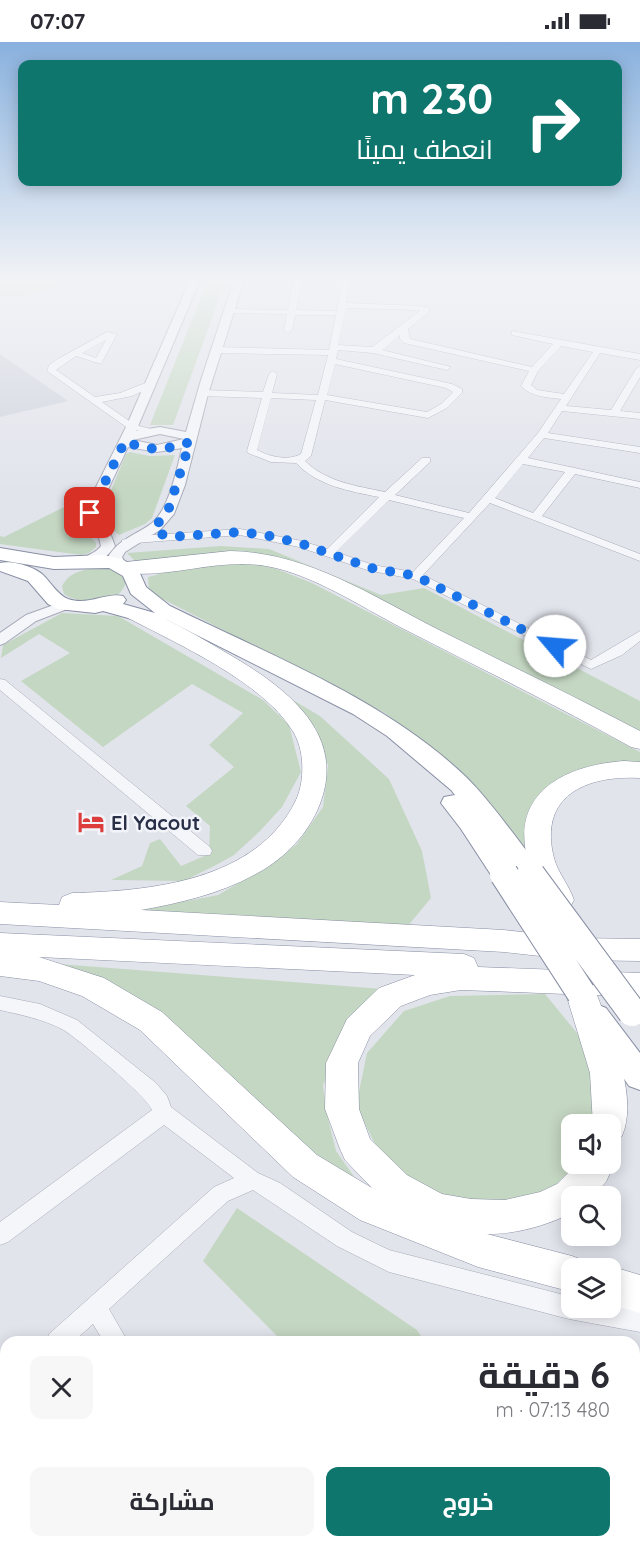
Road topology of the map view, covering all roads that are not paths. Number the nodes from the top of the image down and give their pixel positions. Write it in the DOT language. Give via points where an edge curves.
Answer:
graph roads {
  1 [pos="165,350"];
  2 [pos="216,350"];
  3 [pos="223,350"];
  4 [pos="333,350"];
  5 [pos="371,350"];
  6 [pos="374,350"];
  7 [pos="444,350"];
  8 [pos="552,350"];
  9 [pos="598,350"];
  10 [pos="599,350"];
  11 [pos="75,353"];
  12 [pos="332,354"];
  13 [pos="640,357"];
  14 [pos="447,367"];
  15 [pos="640,369"];
  16 [pos="534,370"];
  17 [pos="273,374"];
  18 [pos="151,384"];
  19 [pos="202,393"];
  20 [pos="268,395"];
  21 [pos="320,397"];
  22 [pos="565,397"];
  23 [pos="91,400"];
  24 [pos="559,408"];
  25 [pos="614,413"];
  26 [pos="640,416"];
  27 [pos="128,435"];
  28 [pos="542,435"];
  29 [pos="191,440"];
  30 [pos="640,450"];
  31 [pos="426,460"];
  32 [pos="521,460"];
  33 [pos="300,461"];
  34 [pos="572,471"];
  35 [pos="640,485"];
  36 [pos="387,496"];
  37 [pos="488,499"];
  38 [pos="471,517"];
  39 [pos="536,517"];
  40 [pos="155,527"];
  41 [pos="169,537"];
  42 [pos="126,542"];
  43 [pos="328,553"];
  44 [pos="0,554"];
  45 [pos="640,558"];
  46 [pos="81,563"];
  47 [pos="0,565"];
  48 [pos="126,571"];
  49 [pos="416,576"];
  50 [pos="55,598"];
  51 [pos="103,605"];
  52 [pos="135,614"];
  53 [pos="640,635"];
  54 [pos="0,640"];
  55 [pos="0,683"];
  56 [pos="640,741"];
  57 [pos="640,770"];
  58 [pos="204,851"];
  59 [pos="0,904"];
  60 [pos="0,913"];
  61 [pos="571,931"];
  62 [pos="640,935"];
  63 [pos="504,941"];
  64 [pos="0,944"];
  65 [pos="640,950"];
  66 [pos="0,964"];
  67 [pos="640,973"];
  68 [pos="581,993"];
  69 [pos="0,1003"];
  70 [pos="637,1007"];
  71 [pos="640,1077"];
  72 [pos="162,1112"];
  73 [pos="610,1114"];
  74 [pos="591,1174"];
  75 [pos="252,1180"];
  76 [pos="0,1235"];
  77 [pos="561,1271"];
  78 [pos="621,1288"];
  79 [pos="640,1294"];
  80 [pos="95,1307"];
  81 [pos="640,1321"];
  82 [pos="64,1336"];
  83 [pos="113,1336"];
  1 -- 18 [label="street"];
  2 -- 19 [label="street"];
  3 -- 12 [label="street"];
  4 -- 12 [label="street"];
  5 -- 12 [label="street"];
  6 -- 14 [label="street"];
  7 -- 16 [label="street"];
  8 -- 16 [label="street"];
  9 -- 22 [label="street"];
  10 -- 13 [label="street"];
  11 -- 23 [label="street" via="51,371"];
  12 -- 21 [label="street"];
  12 -- 21 [label="street" via="459,391 428,415"];
  15 -- 25 [label="street"];
  16 -- 22 [label="street" via="526,382 527,388"];
  17 -- 20 [label="street"];
  18 -- 23 [label="street" via="117,398"];
  18 -- 27 [label="street"];
  19 -- 20 [label="street"];
  19 -- 29 [label="street"];
  20 -- 21 [label="street"];
  20 -- 33 [label="street" via="252,451 261,456"];
  21 -- 33 [label="street" via="306,456"];
  22 -- 24 [label="street"];
  23 -- 27 [label="street"];
  24 -- 25 [label="street"];
  24 -- 28 [label="street"];
  25 -- 26 [label="street"];
  27 -- 29 [label="street" via="171,430"];
  27 -- 29 [label="street" via="153,450"];
  27 -- 46 [label="street" via="90,513 91,524 105,536 108,546 101,555"];
  28 -- 30 [label="street"];
  28 -- 32 [label="street"];
  29 -- 40 [label="street" via="168,511"];
  31 -- 36 [label="street"];
  32 -- 34 [label="street"];
  32 -- 37 [label="street"];
  33 -- 36 [label="street" via="310,472 327,480"];
  34 -- 35 [label="street"];
  34 -- 39 [label="street"];
  36 -- 38 [label="street"];
  36 -- 43 [label="street"];
  37 -- 38 [label="street"];
  37 -- 39 [label="street"];
  38 -- 49 [label="street"];
  39 -- 45 [label="street"];
  40 -- 41 [label="street" via="156,532"];
  40 -- 42 [label="street"];
  41 -- 42 [label="street"];
  41 -- 43 [label="street" via="246,533"];
  42 -- 48 [label="street" via="115,557"];
  43 -- 49 [label="street" via="371,568"];
  44 -- 46 [label="highway" via="39,562"];
  46 -- 48 [label="highway" via="104,561"];
  46 -- 50 [label="highway" via="51,579 48,587"];
  47 -- 50 [label="highway" via="30,574"];
  48 -- 51 [label="highway" via="125,596"];
  48 -- 56 [label="highway" via="216,557 273,561 342,590"];
  48 -- 61 [label="highway, bridge" via="143,594 163,610 351,704 436,763 459,784"];
  49 -- 53 [label="street" via="591,665 618,652"];
  50 -- 51 [label="highway" via="87,608"];
  50 -- 54 [label="street"];
  51 -- 52 [label="highway"];
  52 -- 59 [label="highway" via="204,651 286,705 305,730 313,753 315,783 308,805 288,836 251,865 207,885 162,897 82,904"];
  52 -- 68 [label="highway, bridge" via="174,628 313,697 398,751 425,773 470,823"];
  55 -- 58 [label="street"];
  57 -- 61 [label="highway" via="616,769 576,779 553,794 543,807 537,832 542,864 558,893"];
  60 -- 63 [label="highway"];
  61 -- 70 [label="highway, bridge"];
  62 -- 63 [label="highway"];
  63 -- 65 [label="highway" via="576,949"];
  64 -- 67 [label="highway"];
  66 -- 77 [label="highway" via="39,969 93,987 151,1022 305,1166 373,1209 478,1249"];
  68 -- 71 [label="highway"];
  68 -- 73 [label="highway" via="606,1063"];
  69 -- 72 [label="street" via="40,1011 71,1024 149,1089 160,1102"];
  70 -- 74 [label="highway" via="461,978 428,983 390,997 358,1028 342,1063 342,1109 357,1149 395,1187 437,1210 505,1217 544,1208 569,1196"];
  72 -- 75 [label="street"];
  72 -- 76 [label="street"];
  75 -- 80 [label="street" via="222,1194"];
  75 -- 81 [label="street" via="264,1183 326,1227 378,1257 569,1308"];
  78 -- 79 [label="highway"];
  80 -- 82 [label="street"];
  80 -- 83 [label="street"];
}
